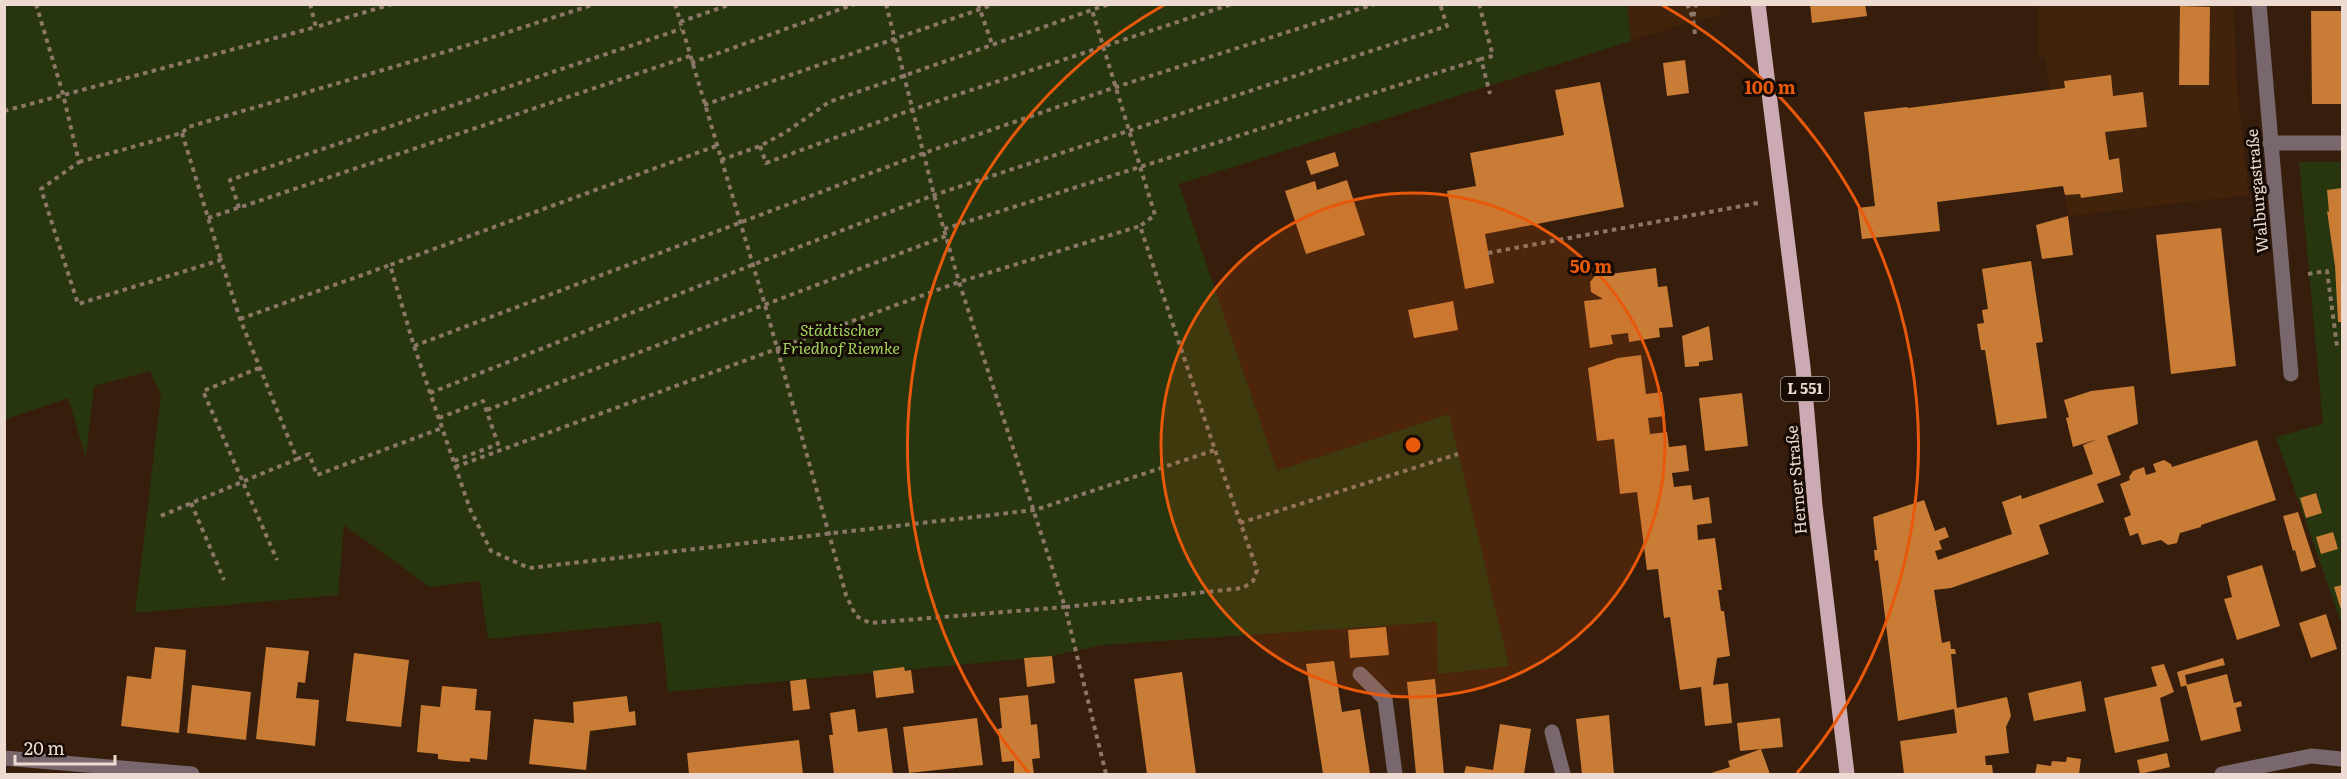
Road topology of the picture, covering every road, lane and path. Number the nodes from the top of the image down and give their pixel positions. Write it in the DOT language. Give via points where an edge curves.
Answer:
graph roads {
  1 [pos="36,4"];
  2 [pos="310,4"];
  3 [pos="392,4"];
  4 [pos="595,4"];
  5 [pos="675,4"];
  6 [pos="731,4"];
  7 [pos="855,4"];
  8 [pos="886,4"];
  9 [pos="995,4"];
  10 [pos="1109,4"];
  11 [pos="1232,4"];
  12 [pos="1375,4"];
  13 [pos="1440,4"];
  14 [pos="1479,4"];
  15 [pos="1687,4"];
  16 [pos="1696,4"];
  17 [pos="1758,4"];
  18 [pos="2259,4"];
  19 [pos="979,7"];
  20 [pos="1092,10"];
  21 [pos="1694,19"];
  22 [pos="680,22"];
  23 [pos="316,27"];
  24 [pos="681,28"];
  25 [pos="1695,34"];
  26 [pos="895,39"];
  27 [pos="992,44"];
  28 [pos="1103,47"];
  29 [pos="690,56"];
  30 [pos="1481,59"];
  31 [pos="691,63"];
  32 [pos="904,75"];
  33 [pos="1116,87"];
  34 [pos="63,94"];
  35 [pos="1490,94"];
  36 [pos="704,105"];
  37 [pos="914,109"];
  38 [pos="4,111"];
  39 [pos="1129,129"];
  40 [pos="182,133"];
  41 [pos="2270,143"];
  42 [pos="2343,143"];
  43 [pos="716,146"];
  44 [pos="760,146"];
  45 [pos="924,153"];
  46 [pos="721,160"];
  47 [pos="79,162"];
  48 [pos="1140,166"];
  49 [pos="934,195"];
  50 [pos="1782,198"];
  51 [pos="239,208"];
  52 [pos="208,218"];
  53 [pos="740,222"];
  54 [pos="1140,226"];
  55 [pos="944,229"];
  56 [pos="946,236"];
  57 [pos="1488,253"];
  58 [pos="221,261"];
  59 [pos="390,265"];
  60 [pos="752,265"];
  61 [pos="2283,277"];
  62 [pos="958,282"];
  63 [pos="765,305"];
  64 [pos="240,319"];
  65 [pos="2343,345"];
  66 [pos="414,346"];
  67 [pos="778,349"];
  68 [pos="259,368"];
  69 [pos="2291,374"];
  70 [pos="430,393"];
  71 [pos="487,410"];
  72 [pos="439,418"];
  73 [pos="442,428"];
  74 [pos="1215,450"];
  75 [pos="1458,454"];
  76 [pos="297,459"];
  77 [pos="454,461"];
  78 [pos="455,467"];
  79 [pos="243,482"];
  80 [pos="191,502"];
  81 [pos="1035,510"];
  82 [pos="158,517"];
  83 [pos="1240,523"];
  84 [pos="829,534"];
  85 [pos="277,560"];
  86 [pos="224,580"];
  87 [pos="1065,607"];
  88 [pos="1360,674"];
  89 [pos="1552,732"];
  90 [pos="4,758"];
  91 [pos="2343,759"];
  92 [pos="192,774"];
  93 [pos="1107,774"];
  94 [pos="1395,774"];
  95 [pos="1563,774"];
  96 [pos="1847,774"];
  97 [pos="2222,774"];
  1 -- 34 [label="path"];
  2 -- 23 [label="path"];
  3 -- 23 [label="path"];
  4 -- 40 [label="path"];
  5 -- 22 [label="path"];
  6 -- 22 [label="path"];
  7 -- 31 [label="path"];
  8 -- 26 [label="path"];
  9 -- 19 [label="path"];
  10 -- 20 [label="path"];
  11 -- 28 [label="path"];
  12 -- 33 [label="path"];
  13 -- 39 [label="path" via="1447,26"];
  14 -- 30 [label="path" via="1493,56"];
  15 -- 21 [label="path"];
  16 -- 21 [label="path"];
  17 -- 50 [label="main road, Herner Straße / L 551"];
  18 -- 41 [label="street, Walburgastraße"];
  19 -- 26 [label="path"];
  19 -- 27 [label="path"];
  20 -- 27 [label="path"];
  20 -- 28 [label="path"];
  21 -- 25 [label="path"];
  22 -- 24 [label="path"];
  23 -- 34 [label="path"];
  24 -- 29 [label="path"];
  24 -- 51 [label="path" via="230,180"];
  26 -- 32 [label="path"];
  26 -- 36 [label="path"];
  27 -- 32 [label="path"];
  28 -- 33 [label="path"];
  28 -- 37 [label="path"];
  29 -- 31 [label="path"];
  29 -- 51 [label="path"];
  30 -- 35 [label="path"];
  30 -- 48 [label="path"];
  31 -- 36 [label="path"];
  32 -- 37 [label="path"];
  32 -- 44 [label="path" via="829,102"];
  33 -- 39 [label="path"];
  33 -- 45 [label="path"];
  34 -- 38 [label="path"];
  34 -- 47 [label="path"];
  36 -- 43 [label="path"];
  37 -- 44 [label="path" via="766,163"];
  37 -- 45 [label="path"];
  39 -- 48 [label="path"];
  39 -- 49 [label="path"];
  40 -- 47 [label="path"];
  40 -- 52 [label="path"];
  41 -- 42 [label="street"];
  41 -- 61 [label="street, Walburgastraße"];
  43 -- 46 [label="path"];
  43 -- 59 [label="path"];
  44 -- 46 [label="path"];
  45 -- 49 [label="path"];
  45 -- 53 [label="path"];
  46 -- 53 [label="path"];
  47 -- 58 [label="path" via="41,189 78,304"];
  48 -- 54 [label="path" via="1155,215"];
  48 -- 55 [label="path"];
  49 -- 55 [label="path"];
  49 -- 60 [label="path"];
  50 -- 57 [label="path"];
  50 -- 96 [label="main road, Herner Straße / L 551"];
  51 -- 52 [label="path"];
  52 -- 58 [label="path"];
  53 -- 60 [label="path"];
  53 -- 66 [label="path"];
  54 -- 62 [label="path"];
  54 -- 74 [label="path"];
  55 -- 56 [label="path"];
  56 -- 62 [label="path"];
  56 -- 63 [label="path"];
  58 -- 64 [label="path"];
  59 -- 64 [label="path"];
  59 -- 66 [label="path"];
  60 -- 63 [label="path"];
  60 -- 70 [label="path"];
  61 -- 65 [label="path" via="2327,271 2337,346"];
  61 -- 69 [label="street, Walburgastraße"];
  62 -- 67 [label="path"];
  62 -- 81 [label="path"];
  63 -- 67 [label="path"];
  63 -- 71 [label="path"];
  64 -- 68 [label="path"];
  66 -- 70 [label="path"];
  67 -- 78 [label="path"];
  67 -- 84 [label="path"];
  68 -- 76 [label="path"];
  68 -- 79 [label="path" via="203,391"];
  70 -- 72 [label="path"];
  71 -- 72 [label="path" via="483,401"];
  71 -- 77 [label="path" via="498,444"];
  72 -- 73 [label="path"];
  73 -- 76 [label="path" via="317,475 309,454"];
  73 -- 77 [label="path"];
  74 -- 81 [label="path"];
  74 -- 83 [label="path"];
  75 -- 83 [label="path"];
  76 -- 79 [label="path"];
  77 -- 78 [label="path"];
  78 -- 84 [label="path" via="491,551 529,568"];
  79 -- 80 [label="path"];
  79 -- 85 [label="path"];
  80 -- 82 [label="path"];
  80 -- 86 [label="path"];
  81 -- 84 [label="path"];
  81 -- 87 [label="path"];
  83 -- 87 [label="path" via="1257,570 1253,581 1243,588"];
  84 -- 87 [label="path" via="846,595 856,616 870,623"];
  87 -- 93 [label="path"];
  88 -- 94 [label="street" via="1384,699"];
  89 -- 95 [label="street"];
  90 -- 92 [label="street"];
  91 -- 97 [label="street" via="2311,756"];
}
